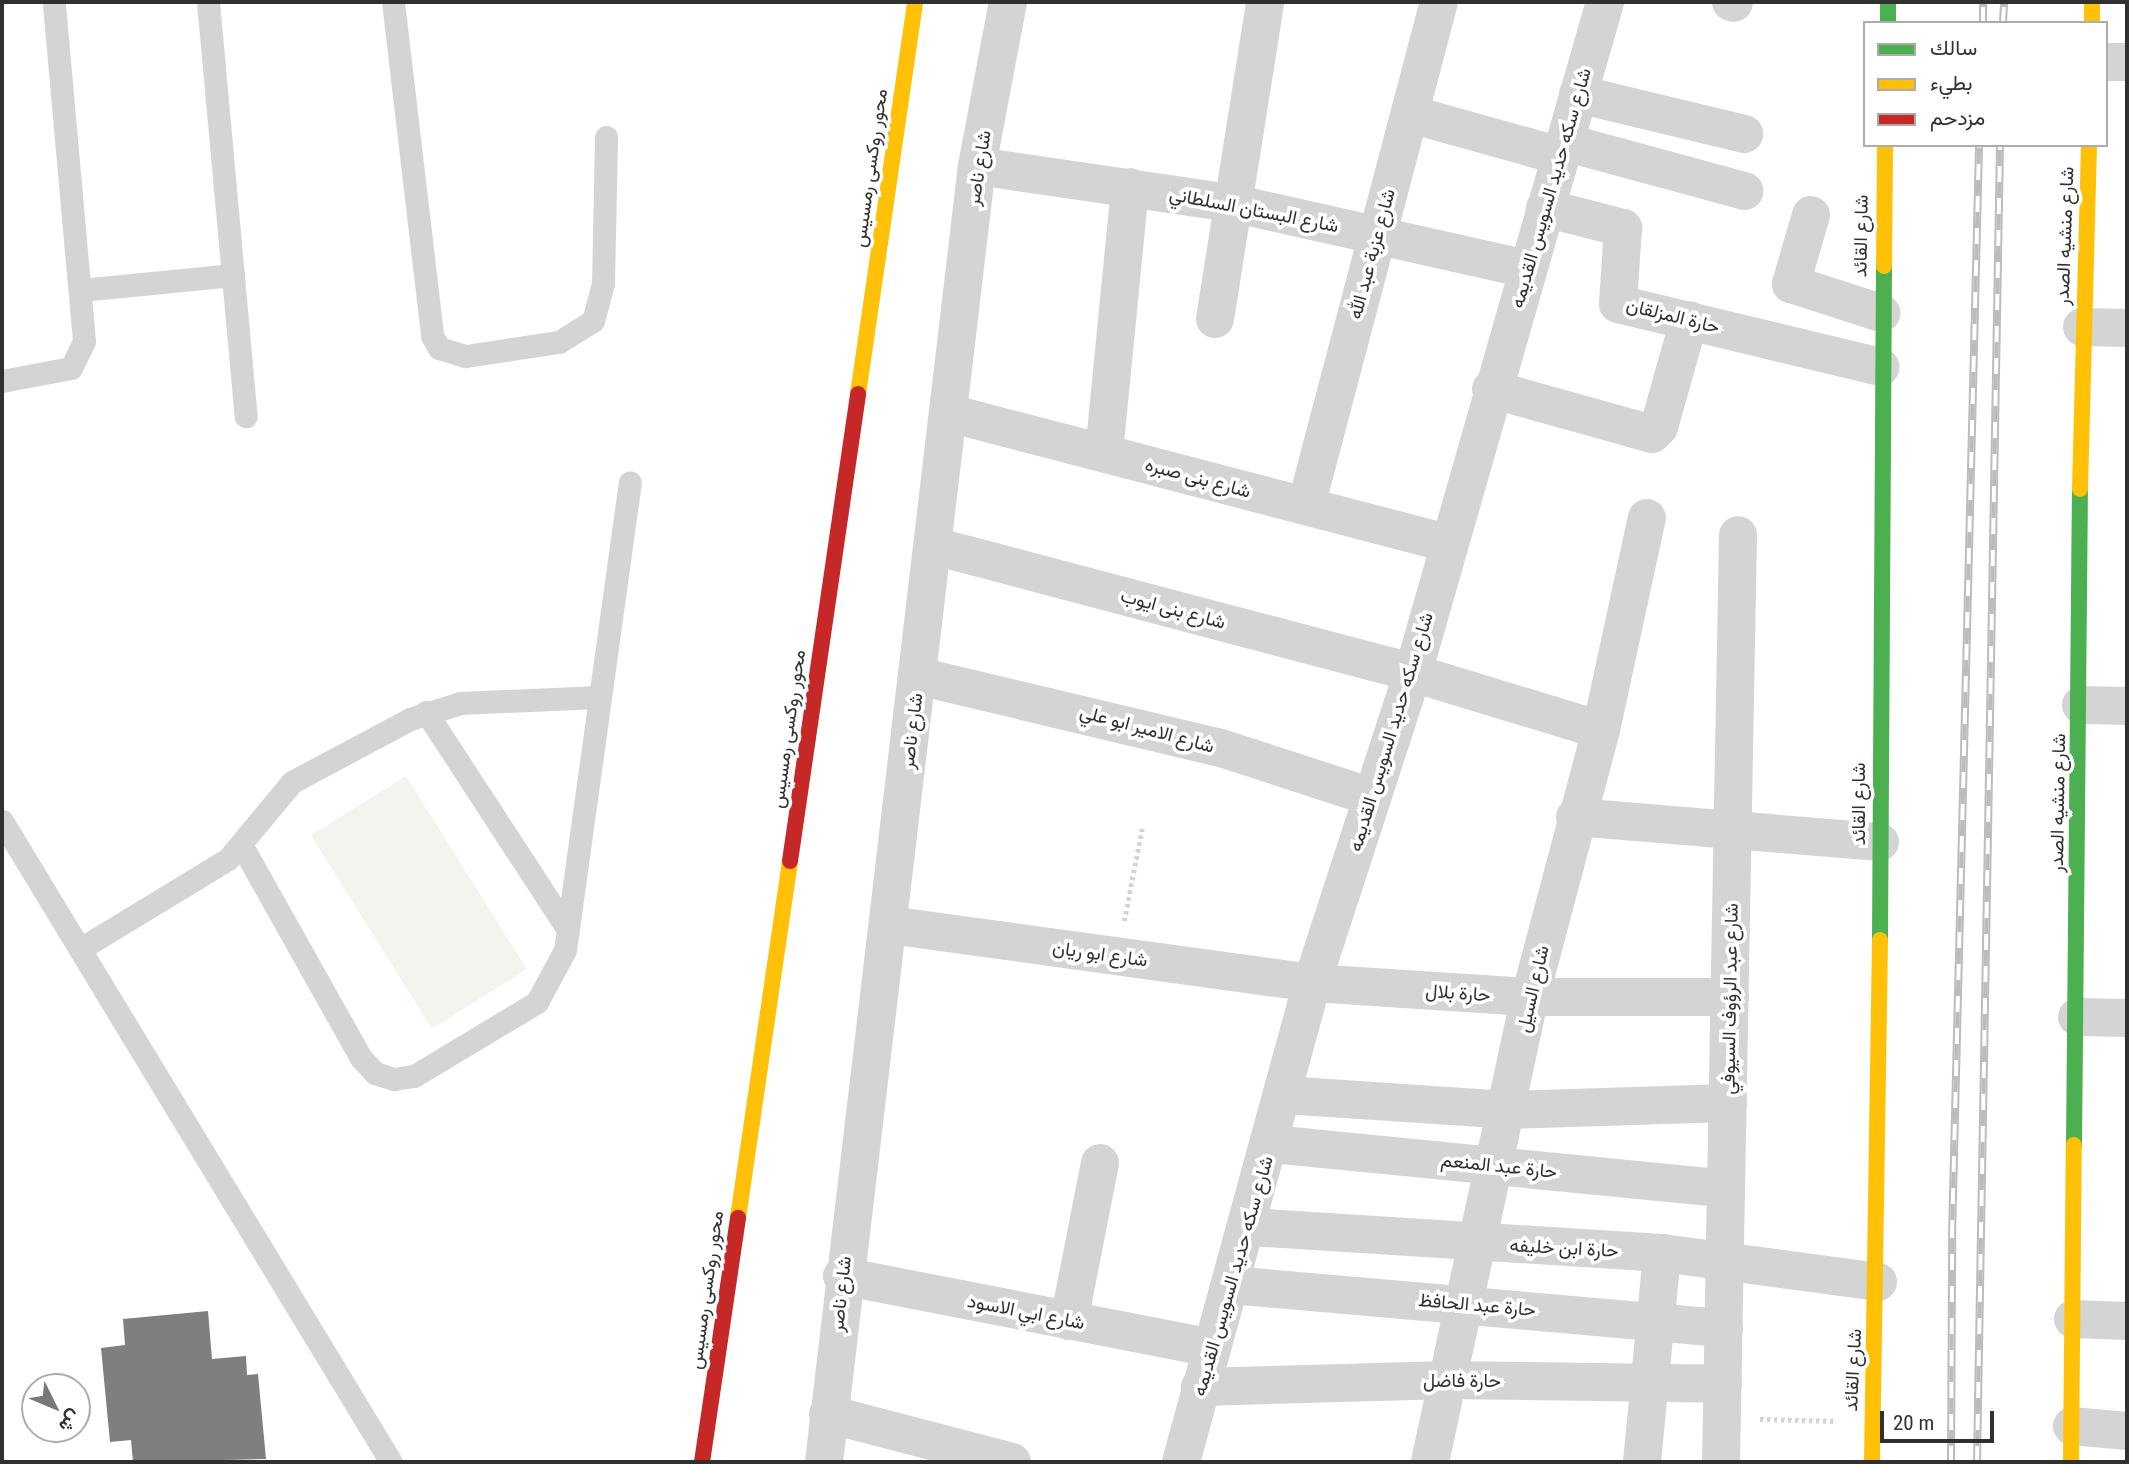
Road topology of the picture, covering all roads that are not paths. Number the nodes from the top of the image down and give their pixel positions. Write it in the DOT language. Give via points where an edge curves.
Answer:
graph roads {
  1 [pos="54,2"];
  2 [pos="208,2"];
  3 [pos="393,2"];
  4 [pos="915,2"];
  5 [pos="1008,2"];
  6 [pos="1265,2"];
  7 [pos="1439,2"];
  8 [pos="1605,2"];
  9 [pos="1888,2"];
  10 [pos="2092,2"];
  11 [pos="1888,21"];
  12 [pos="2092,21"];
  13 [pos="2108,62"];
  14 [pos="2127,62"];
  15 [pos="1578,94"];
  16 [pos="1410,114"];
  17 [pos="1744,134"];
  18 [pos="606,137"];
  19 [pos="1885,147"];
  20 [pos="2089,147"];
  21 [pos="1562,149"];
  22 [pos="978,166"];
  23 [pos="1130,187"];
  24 [pos="1744,191"];
  25 [pos="1232,204"];
  26 [pos="1545,208"];
  27 [pos="1811,215"];
  28 [pos="1376,234"];
  29 [pos="1527,269"];
  30 [pos="233,275"];
  31 [pos="81,290"];
  32 [pos="1881,313"];
  33 [pos="1215,319"];
  34 [pos="1689,320"];
  35 [pos="2082,327"];
  36 [pos="2127,328"];
  37 [pos="1881,367"];
  38 [pos="2,381"];
  39 [pos="1491,389"];
  40 [pos="949,413"];
  41 [pos="246,416"];
  42 [pos="1104,453"];
  43 [pos="630,482"];
  44 [pos="1306,506"];
  45 [pos="1647,518"];
  46 [pos="1738,535"];
  47 [pos="1447,543"];
  48 [pos="933,546"];
  49 [pos="1413,673"];
  50 [pos="918,676"];
  51 [pos="598,697"];
  52 [pos="2081,705"];
  53 [pos="2127,706"];
  54 [pos="426,712"];
  55 [pos="1601,730"];
  56 [pos="1372,797"];
  57 [pos="1575,817"];
  58 [pos="2,821"];
  59 [pos="1733,830"];
  60 [pos="1880,842"];
  61 [pos="242,846"];
  62 [pos="889,925"];
  63 [pos="568,930"];
  64 [pos="80,949"];
  65 [pos="1312,983"];
  66 [pos="1730,997"];
  67 [pos="1530,998"];
  68 [pos="2077,1017"];
  69 [pos="2127,1018"];
  70 [pos="1284,1095"];
  71 [pos="1728,1103"];
  72 [pos="1507,1110"];
  73 [pos="1271,1144"];
  74 [pos="1100,1163"];
  75 [pos="1495,1166"];
  76 [pos="1726,1189"];
  77 [pos="1249,1227"];
  78 [pos="1478,1243"];
  79 [pos="1662,1253"];
  80 [pos="1726,1261"];
  81 [pos="842,1276"];
  82 [pos="1878,1282"];
  83 [pos="1230,1285"];
  84 [pos="1464,1303"];
  85 [pos="2073,1319"];
  86 [pos="1069,1321"];
  87 [pos="1654,1321"];
  88 [pos="2127,1321"];
  89 [pos="1724,1328"];
  90 [pos="1211,1348"];
  91 [pos="1449,1380"];
  92 [pos="1646,1385"];
  93 [pos="1200,1387"];
  94 [pos="1722,1401"];
  95 [pos="828,1414"];
  96 [pos="2127,1431"];
  97 [pos="2071,1444"];
  98 [pos="391,1462"];
  99 [pos="702,1462"];
  100 [pos="824,1462"];
  101 [pos="1012,1462"];
  102 [pos="1181,1462"];
  103 [pos="1430,1462"];
  104 [pos="1642,1462"];
  105 [pos="1721,1462"];
  106 [pos="1872,1462"];
  1 -- 31 [label="lane"];
  2 -- 30 [label="lane"];
  3 -- 18 [label="lane" via="432,336 445,352 466,356 559,342 593,321 603,283"];
  4 -- 99 [label="main road, محور روكسى رمسيس"];
  5 -- 22 [label="street, شارع ناصر"];
  6 -- 25 [label="street"];
  7 -- 16 [label="street, شارع عزبة عبد الله"];
  8 -- 15 [label="street, شارع سكه حديد السويس القديمه"];
  9 -- 11 [label="main road"];
  10 -- 12 [label="main road"];
  13 -- 14 [label="street"];
  15 -- 17 [label="street"];
  15 -- 21 [label="street, شارع سكه حديد السويس القديمه"];
  16 -- 21 [label="street"];
  16 -- 28 [label="street, شارع عزبة عبد الله"];
  19 -- 32 [label="main road, شارع القائد"];
  20 -- 35 [label="main road, شارع منشيه الصدر"];
  21 -- 24 [label="street"];
  21 -- 26 [label="street, شارع سكه حديد السويس القديمه"];
  22 -- 23 [label="street, شارع البستان السلطاني"];
  22 -- 40 [label="street, شارع ناصر"];
  23 -- 25 [label="street, شارع البستان السلطاني"];
  23 -- 42 [label="street"];
  25 -- 28 [label="street, شارع البستان السلطاني"];
  25 -- 33 [label="street"];
  26 -- 29 [label="street, شارع سكه حديد السويس القديمه"];
  26 -- 34 [label="street, حارة المزلقان" via="1621,226 1617,302"];
  27 -- 32 [label="street" via="1792,285"];
  28 -- 29 [label="street, شارع البستان السلطاني"];
  28 -- 44 [label="street, شارع عزبة عبد الله"];
  29 -- 39 [label="street, شارع سكه حديد السويس القديمه"];
  30 -- 31 [label="lane"];
  30 -- 41 [label="lane"];
  31 -- 38 [label="lane" via="84,341 71,368"];
  32 -- 37 [label="main road, شارع القائد"];
  34 -- 37 [label="street, حارة المزلقان"];
  34 -- 39 [label="street" via="1659,427 1652,435"];
  35 -- 36 [label="street"];
  35 -- 52 [label="main road, شارع منشيه الصدر"];
  37 -- 60 [label="main road, شارع القائد"];
  39 -- 47 [label="street, شارع سكه حديد السويس القديمه"];
  40 -- 42 [label="street, شارع بنى صبره"];
  40 -- 48 [label="street, شارع ناصر"];
  42 -- 44 [label="street, شارع بنى صبره"];
  43 -- 51 [label="lane"];
  44 -- 47 [label="street, شارع بنى صبره"];
  45 -- 55 [label="street, شارع السيل"];
  46 -- 59 [label="street, شارع عبد الرؤوف السيوفي"];
  47 -- 49 [label="street, شارع سكه حديد السويس القديمه"];
  48 -- 49 [label="street, شارع بنى ايوب"];
  48 -- 50 [label="street, شارع ناصر"];
  49 -- 55 [label="street, شارع بنى ايوب"];
  49 -- 56 [label="street, شارع سكه حديد السويس القديمه"];
  50 -- 56 [label="street, شارع الامير ابو علي" via="1221,748"];
  50 -- 62 [label="street, شارع ناصر"];
  51 -- 54 [label="lane" via="460,703"];
  51 -- 63 [label="lane"];
  52 -- 53 [label="street"];
  52 -- 68 [label="main road, شارع منشيه الصدر"];
  54 -- 61 [label="lane" via="292,782"];
  54 -- 63 [label="lane"];
  55 -- 57 [label="street, شارع السيل"];
  56 -- 65 [label="street, شارع سكه حديد السويس القديمه"];
  57 -- 59 [label="street"];
  57 -- 67 [label="street, شارع السيل"];
  58 -- 64 [label="lane"];
  59 -- 60 [label="street"];
  59 -- 66 [label="street, شارع عبد الرؤوف السيوفي"];
  60 -- 82 [label="main road, شارع القائد"];
  61 -- 63 [label="lane" via="361,1058 375,1073 394,1079 414,1076 537,1002 559,969"];
  61 -- 64 [label="lane"];
  62 -- 65 [label="street, شارع ابو ريان"];
  62 -- 81 [label="street, شارع ناصر"];
  64 -- 98 [label="lane"];
  65 -- 67 [label="street, حارة بلال"];
  65 -- 70 [label="street, شارع سكه حديد السويس القديمه"];
  66 -- 67 [label="street, حارة بلال"];
  66 -- 71 [label="street, شارع عبد الرؤوف السيوفي"];
  67 -- 72 [label="street, شارع السيل"];
  68 -- 69 [label="street"];
  68 -- 85 [label="main road, شارع منشيه الصدر"];
  70 -- 72 [label="street"];
  70 -- 73 [label="street, شارع سكه حديد السويس القديمه"];
  71 -- 72 [label="street"];
  71 -- 76 [label="street, شارع عبد الرؤوف السيوفي"];
  72 -- 75 [label="street, شارع السيل"];
  73 -- 75 [label="street, حارة عبد المنعم"];
  73 -- 77 [label="street, شارع سكه حديد السويس القديمه"];
  74 -- 86 [label="street"];
  75 -- 76 [label="street, حارة عبد المنعم"];
  75 -- 78 [label="street, شارع السيل"];
  76 -- 80 [label="street, شارع عبد الرؤوف السيوفي"];
  77 -- 78 [label="street, حارة ابن خليفه"];
  77 -- 83 [label="street, شارع سكه حديد السويس القديمه"];
  78 -- 79 [label="street, حارة ابن خليفه"];
  78 -- 84 [label="street, شارع السيل"];
  79 -- 80 [label="street, حارة ابن خليفه"];
  79 -- 87 [label="street"];
  80 -- 82 [label="street, حارة ابن خليفه"];
  80 -- 89 [label="street, شارع عبد الرؤوف السيوفي"];
  81 -- 86 [label="street, شارع ابي الاسود"];
  81 -- 95 [label="street, شارع ناصر"];
  82 -- 106 [label="main road, شارع القائد"];
  83 -- 84 [label="street, حارة عبد الحافظ"];
  83 -- 90 [label="street, شارع سكه حديد السويس القديمه"];
  84 -- 87 [label="street, حارة عبد الحافظ"];
  84 -- 91 [label="street, شارع السيل"];
  85 -- 88 [label="street"];
  85 -- 97 [label="main road, شارع منشيه الصدر"];
  86 -- 90 [label="street, شارع ابي الاسود"];
  87 -- 89 [label="street, حارة عبد الحافظ"];
  87 -- 92 [label="street"];
  89 -- 94 [label="street, شارع عبد الرؤوف السيوفي"];
  90 -- 93 [label="street, شارع سكه حديد السويس القديمه"];
  91 -- 92 [label="street, حارة فاضل"];
  91 -- 93 [label="street, حارة فاضل"];
  91 -- 103 [label="street, شارع السيل"];
  92 -- 94 [label="street, حارة فاضل"];
  92 -- 104 [label="street"];
  93 -- 102 [label="street, شارع سكه حديد السويس القديمه"];
  94 -- 105 [label="street, شارع عبد الرؤوف السيوفي"];
  95 -- 100 [label="street, شارع ناصر"];
  95 -- 101 [label="street"];
  96 -- 97 [label="street"];
}
